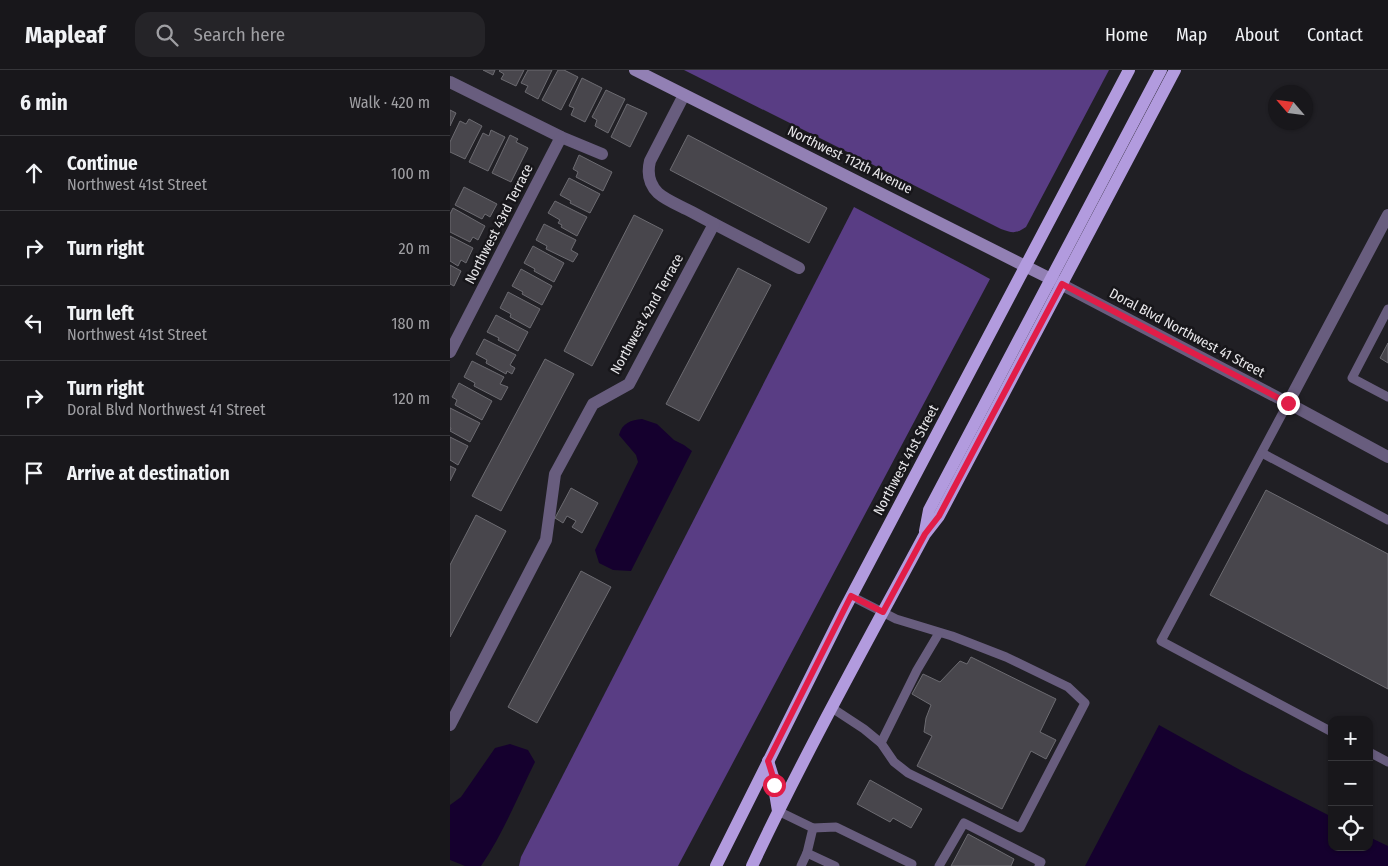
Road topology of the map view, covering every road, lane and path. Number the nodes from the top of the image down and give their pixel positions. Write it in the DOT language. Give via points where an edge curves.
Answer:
graph roads {
  1 [pos="635,70"];
  2 [pos="1129,70"];
  3 [pos="1161,70"];
  4 [pos="1175,70"];
  5 [pos="450,82"];
  6 [pos="684,95"];
  7 [pos="561,137"];
  8 [pos="602,154"];
  9 [pos="1388,215"];
  10 [pos="714,224"];
  11 [pos="1026,266"];
  12 [pos="799,268"];
  13 [pos="1056,281"];
  14 [pos="1388,309"];
  15 [pos="450,352"];
  16 [pos="1388,397"];
  17 [pos="1288,403"];
  18 [pos="1262,453"];
  19 [pos="1388,457"];
  20 [pos="1388,520"];
  21 [pos="851,596"];
  22 [pos="883,612"];
  23 [pos="939,633"];
  24 [pos="832,708"];
  25 [pos="450,725"];
  26 [pos="1328,730"];
  27 [pos="881,743"];
  28 [pos="1373,754"];
  29 [pos="768,761"];
  30 [pos="1388,762"];
  31 [pos="778,811"];
  32 [pos="813,828"];
  33 [pos="807,853"];
  34 [pos="912,864"];
  35 [pos="1040,864"];
  36 [pos="716,866"];
  37 [pos="752,866"];
  38 [pos="801,866"];
  39 [pos="834,866"];
  40 [pos="939,866"];
  1 -- 6 [label="street, Northwest 112th Avenue"];
  2 -- 11 [label="main road, Northwest 41st Street"];
  3 -- 13 [label="main road"];
  4 -- 13 [label="main road"];
  5 -- 7 [label="street"];
  6 -- 10 [label="street" via="650,161 649,177 663,196"];
  6 -- 11 [label="street, Northwest 112th Avenue"];
  7 -- 8 [label="street"];
  7 -- 15 [label="street, Northwest 43rd Terrace"];
  9 -- 17 [label="street"];
  10 -- 12 [label="street"];
  10 -- 25 [label="street, Northwest 42nd Terrace" via="629,384 593,404 559,466 555,474 546,540"];
  11 -- 13 [label="street, Northwest 112th Avenue"];
  11 -- 21 [label="main road, Northwest 41st Street"];
  13 -- 17 [label="street, Doral Blvd Northwest 41 Street"];
  13 -- 22 [label="main road" via="948,499"];
  14 -- 16 [label="lane" via="1352,378"];
  17 -- 18 [label="lane"];
  17 -- 19 [label="street, Doral Blvd Northwest 41 Street"];
  18 -- 20 [label="lane"];
  18 -- 26 [label="lane" via="1161,641"];
  21 -- 22 [label="lane"];
  21 -- 29 [label="main road, Northwest 41st Street"];
  22 -- 23 [label="lane" via="896,620"];
  22 -- 24 [label="main road"];
  23 -- 27 [label="lane"];
  23 -- 27 [label="lane" via="1014,661 1068,687 1085,703 1020,828 908,774 894,762"];
  24 -- 27 [label="lane"];
  24 -- 31 [label="main road"];
  28 -- 30 [label="lane"];
  29 -- 31 [label="main road"];
  29 -- 36 [label="main road, Northwest 41st Street"];
  31 -- 32 [label="lane"];
  31 -- 37 [label="main road"];
  32 -- 33 [label="lane"];
  32 -- 34 [label="lane" via="836,827"];
  33 -- 38 [label="lane"];
  33 -- 39 [label="lane"];
  35 -- 40 [label="lane" via="964,823"];
}
